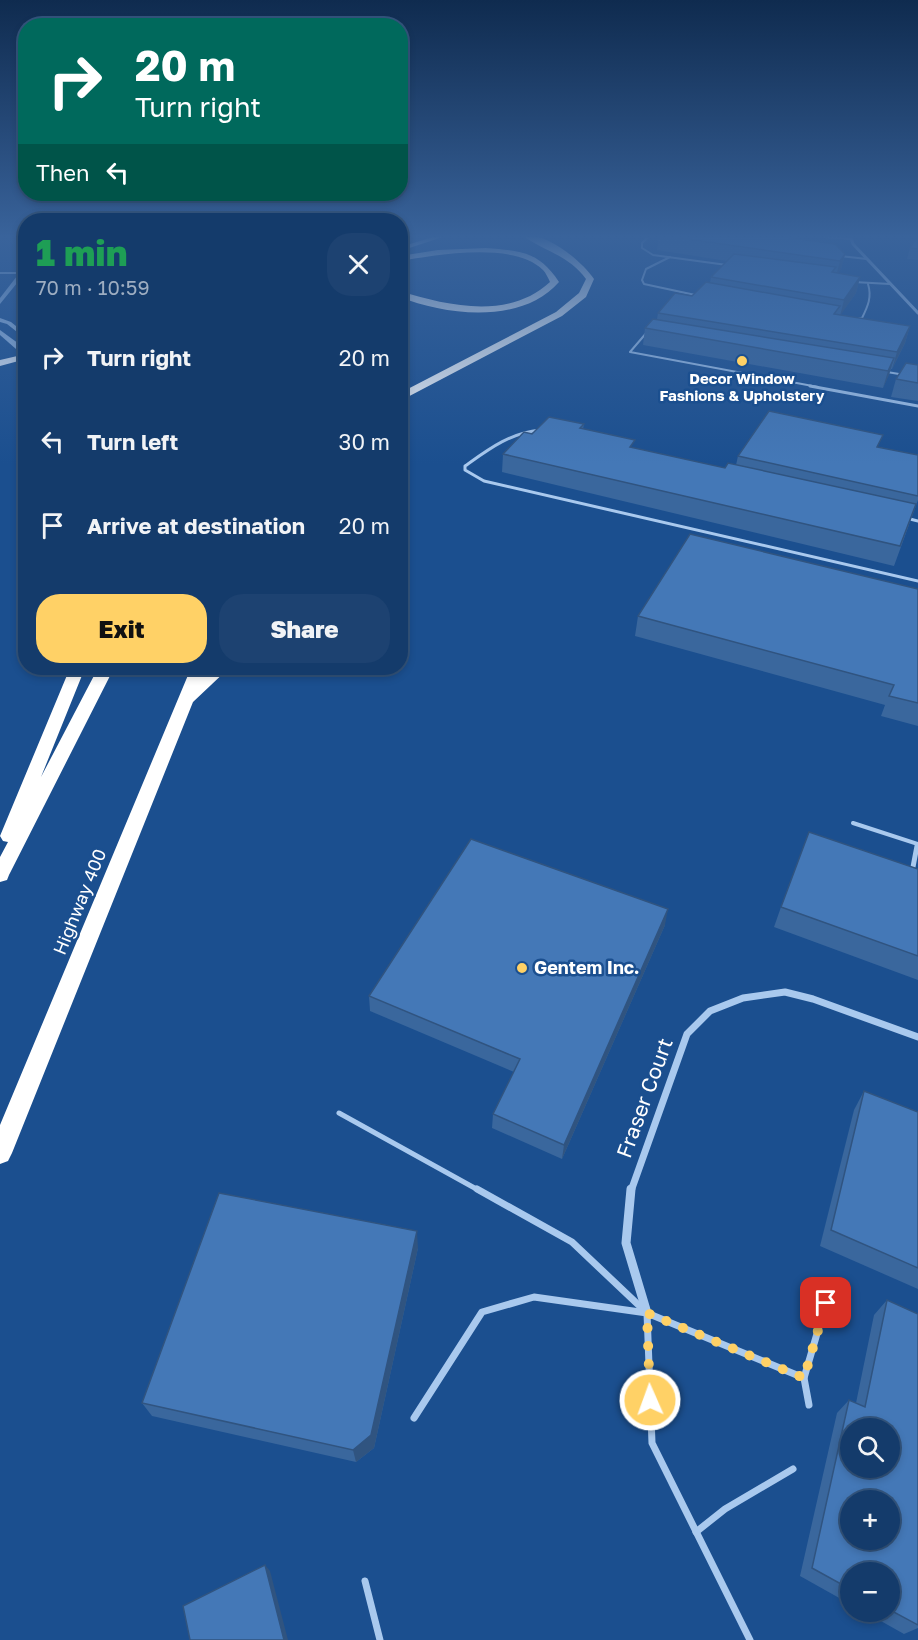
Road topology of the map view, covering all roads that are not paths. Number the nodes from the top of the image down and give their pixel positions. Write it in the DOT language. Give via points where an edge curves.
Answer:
graph roads {
  1 [pos="562,312"];
  2 [pos="865,312"];
  3 [pos="852,320"];
  4 [pos="0,321"];
  5 [pos="18,330"];
  6 [pos="0,332"];
  7 [pos="658,333"];
  8 [pos="18,348"];
  9 [pos="18,358"];
  10 [pos="0,363"];
  11 [pos="18,368"];
  12 [pos="883,371"];
  13 [pos="0,372"];
  14 [pos="906,375"];
  15 [pos="408,394"];
  16 [pos="918,406"];
  17 [pos="543,430"];
  18 [pos="897,516"];
  19 [pos="918,521"];
  20 [pos="918,581"];
  21 [pos="74,675"];
  22 [pos="102,675"];
  23 [pos="196,675"];
  24 [pos="214,675"];
  25 [pos="183,704"];
  26 [pos="853,823"];
  27 [pos="918,844"];
  28 [pos="0,860"];
  29 [pos="903,864"];
  30 [pos="916,868"];
  31 [pos="0,875"];
  32 [pos="918,1037"];
  33 [pos="339,1113"];
  34 [pos="0,1154"];
  35 [pos="826,1303"];
  36 [pos="647,1313"];
  37 [pos="804,1378"];
  38 [pos="809,1405"];
  39 [pos="414,1418"];
  40 [pos="793,1469"];
  41 [pos="696,1532"];
  42 [pos="365,1581"];
  43 [pos="381,1640"];
  44 [pos="750,1640"];
  1 -- 15 [label="highway"];
  2 -- 3 [label="lane" via="862,318"];
  4 -- 5 [label="street"];
  6 -- 8 [label="street"];
  7 -- 16 [label="lane" via="647,331 630,352"];
  9 -- 10 [label="main road"];
  11 -- 13 [label="main road"];
  12 -- 14 [label="lane"];
  17 -- 20 [label="lane" via="519,433 501,441 465,466 465,470 484,481"];
  18 -- 19 [label="lane"];
  21 -- 28 [label="highway"];
  22 -- 31 [label="highway"];
  23 -- 25 [label="highway, Highway 400"];
  24 -- 25 [label="highway"];
  25 -- 34 [label="highway, Highway 400"];
  26 -- 27 [label="lane"];
  27 -- 30 [label="lane"];
  29 -- 30 [label="lane"];
  32 -- 36 [label="street, Fraser Court" via="784,992 743,998 710,1011 687,1034 629,1195 626,1243"];
  33 -- 36 [label="lane" via="572,1242"];
  35 -- 37 [label="lane"];
  36 -- 37 [label="lane"];
  36 -- 39 [label="lane" via="534,1296 482,1312"];
  36 -- 41 [label="lane" via="652,1443"];
  37 -- 38 [label="lane"];
  40 -- 41 [label="lane" via="725,1509"];
  41 -- 44 [label="lane"];
  42 -- 43 [label="lane"];
}
